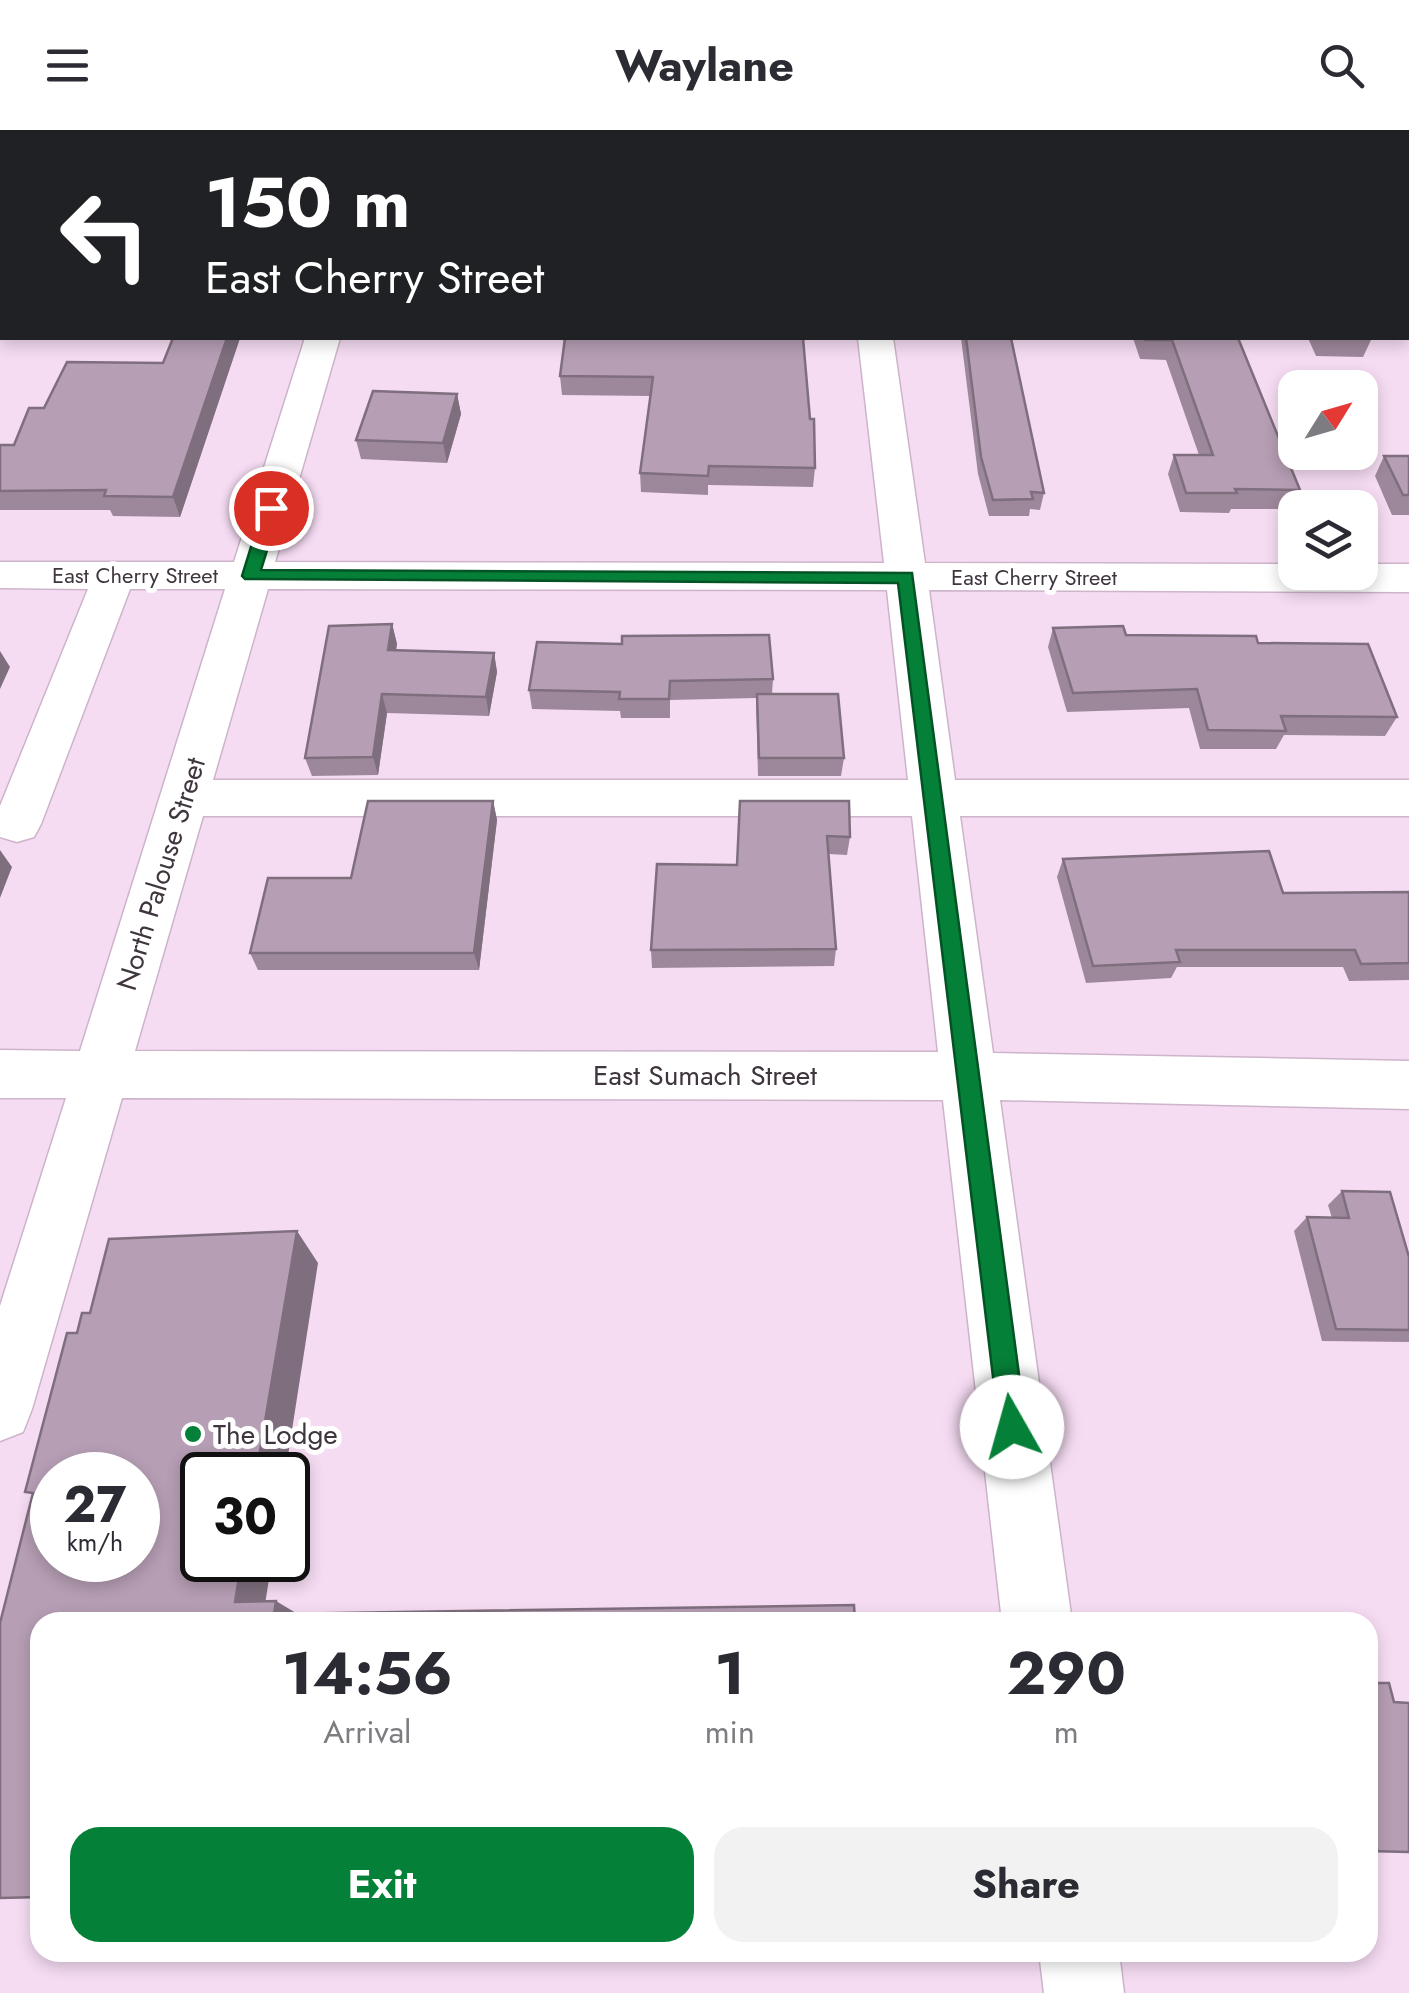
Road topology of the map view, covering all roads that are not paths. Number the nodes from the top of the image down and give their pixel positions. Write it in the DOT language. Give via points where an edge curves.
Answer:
graph roads {
  1 [pos="321,340"];
  2 [pos="876,340"];
  3 [pos="0,575"];
  4 [pos="114,576"];
  5 [pos="251,576"];
  6 [pos="906,577"];
  7 [pos="1409,578"];
  8 [pos="184,798"];
  9 [pos="1409,798"];
  10 [pos="934,800"];
  11 [pos="17,824"];
  12 [pos="0,1074"];
  13 [pos="101,1074"];
  14 [pos="968,1076"];
  15 [pos="1409,1086"];
  16 [pos="0,1410"];
  17 [pos="1036,1612"];
  18 [pos="1079,1962"];
  19 [pos="1084,1993"];
  1 -- 5 [label="street, North Palouse Street"];
  2 -- 6 [label="street"];
  3 -- 4 [label="street, East Cherry Street"];
  4 -- 5 [label="street, East Cherry Street"];
  4 -- 11 [label="street"];
  5 -- 6 [label="street, East Cherry Street"];
  5 -- 8 [label="street, North Palouse Street"];
  6 -- 7 [label="street, East Cherry Street"];
  6 -- 10 [label="street"];
  8 -- 10 [label="street"];
  8 -- 13 [label="street, North Palouse Street"];
  9 -- 10 [label="street"];
  10 -- 14 [label="street"];
  12 -- 13 [label="street, East Sumach Street"];
  13 -- 14 [label="street, East Sumach Street"];
  13 -- 16 [label="street, North Palouse Street"];
  14 -- 15 [label="street, East Sumach Street"];
  14 -- 17 [label="street"];
  18 -- 19 [label="street"];
}
